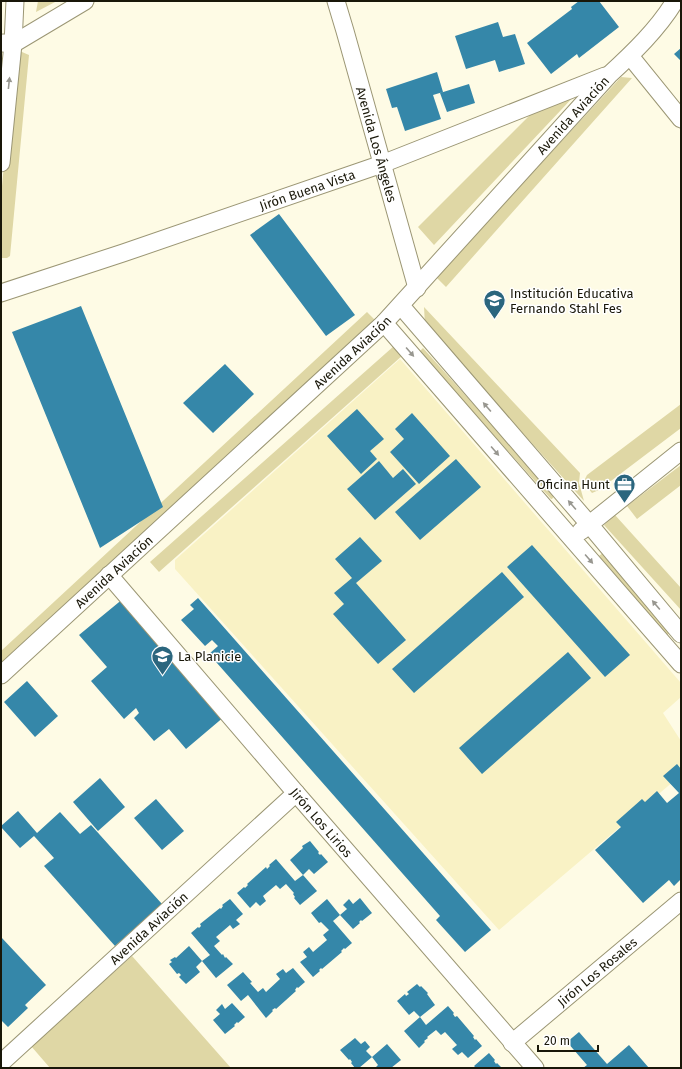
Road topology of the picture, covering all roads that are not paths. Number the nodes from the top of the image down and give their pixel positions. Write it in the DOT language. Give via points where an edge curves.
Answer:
graph roads {
  1 [pos="15,1"];
  2 [pos="85,1"];
  3 [pos="336,1"];
  4 [pos="674,7"];
  5 [pos="7,43"];
  6 [pos="630,56"];
  7 [pos="609,74"];
  8 [pos="681,119"];
  9 [pos="1,163"];
  10 [pos="382,164"];
  11 [pos="417,288"];
  12 [pos="1,293"];
  13 [pos="401,306"];
  14 [pos="384,323"];
  15 [pos="681,451"];
  16 [pos="589,524"];
  17 [pos="572,540"];
  18 [pos="109,575"];
  19 [pos="681,634"];
  20 [pos="681,664"];
  21 [pos="1,675"];
  22 [pos="296,793"];
  23 [pos="681,901"];
  24 [pos="512,1043"];
  25 [pos="9,1063"];
  26 [pos="535,1068"];
  1 -- 5 [label="street"];
  2 -- 5 [label="street"];
  3 -- 10 [label="street, Avenida Los Ángeles"];
  4 -- 6 [label="street, Avenida Aviación"];
  9 -- 5 [label="street, one-way"];
  6 -- 7 [label="street, Avenida Aviación"];
  6 -- 8 [label="street"];
  7 -- 10 [label="street, Jirón Buena Vista"];
  7 -- 11 [label="street, Avenida Aviación"];
  10 -- 11 [label="street, Avenida Los Ángeles"];
  10 -- 12 [label="street, Jirón Buena Vista"];
  11 -- 13 [label="street, Avenida Aviación"];
  13 -- 14 [label="street, Avenida Aviación"];
  16 -- 13 [label="street, one-way"];
  14 -- 17 [label="street, one-way"];
  14 -- 18 [label="street, Avenida Aviación"];
  15 -- 16 [label="street"];
  16 -- 17 [label="street"];
  19 -- 16 [label="street, one-way"];
  17 -- 20 [label="street, one-way"];
  18 -- 21 [label="street, Avenida Aviación"];
  18 -- 22 [label="street, Jirón Los Lirios"];
  22 -- 24 [label="street, Jirón Los Lirios"];
  22 -- 25 [label="street, Avenida Aviación"];
  23 -- 24 [label="street, Jirón Los Rosales"];
  24 -- 26 [label="street, Jirón Los Lirios"];
}
